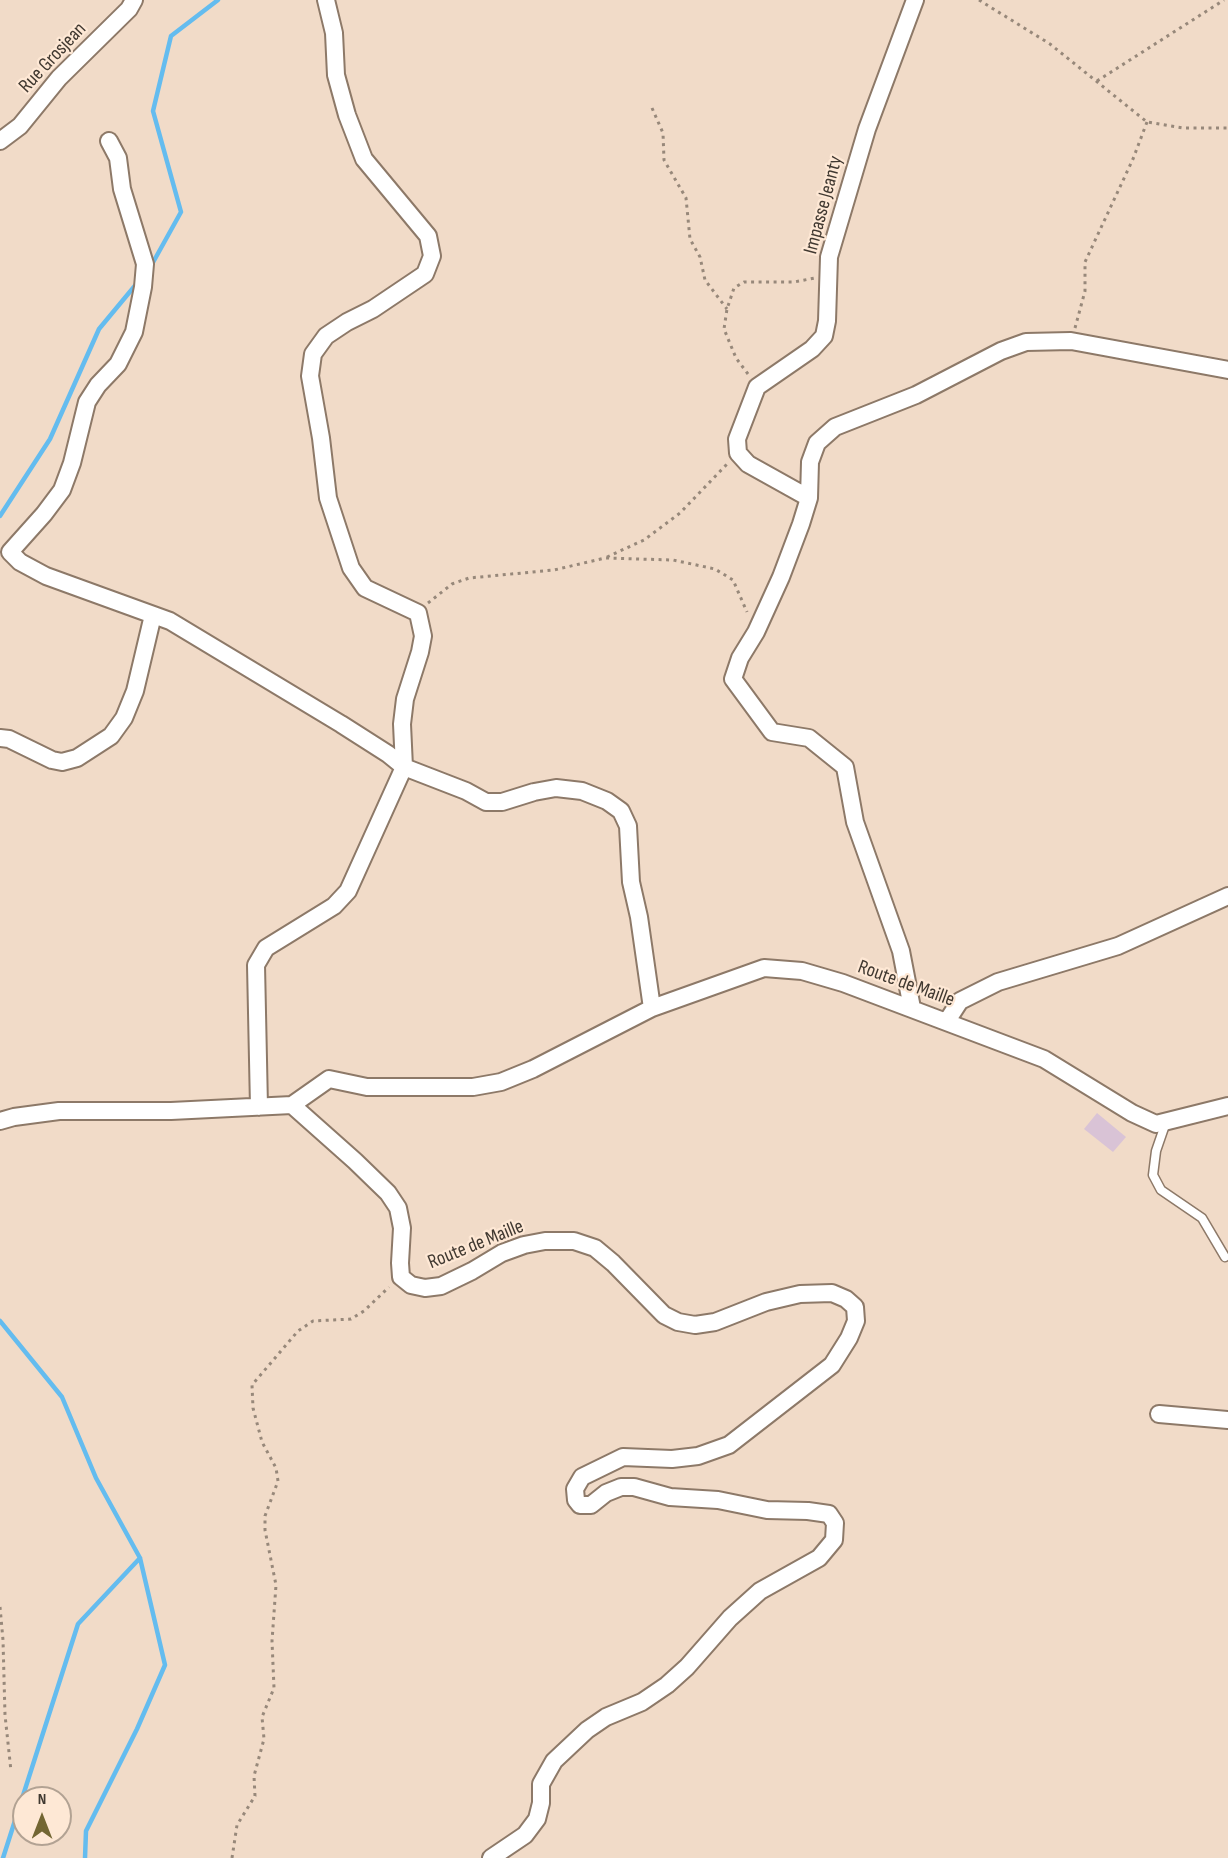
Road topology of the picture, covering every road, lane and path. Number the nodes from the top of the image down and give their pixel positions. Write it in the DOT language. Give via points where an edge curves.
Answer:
graph roads {
  1 [pos="134,0"];
  2 [pos="326,0"];
  3 [pos="915,0"];
  4 [pos="979,0"];
  5 [pos="1224,0"];
  6 [pos="1097,81"];
  7 [pos="652,108"];
  8 [pos="1147,123"];
  9 [pos="1228,128"];
  10 [pos="0,141"];
  11 [pos="109,141"];
  12 [pos="828,275"];
  13 [pos="727,309"];
  14 [pos="1071,341"];
  15 [pos="1228,370"];
  16 [pos="757,387"];
  17 [pos="738,453"];
  18 [pos="809,498"];
  19 [pos="10,552"];
  20 [pos="605,558"];
  21 [pos="0,566"];
  22 [pos="418,613"];
  23 [pos="153,615"];
  24 [pos="756,632"];
  25 [pos="0,738"];
  26 [pos="404,767"];
  27 [pos="1228,896"];
  28 [pos="652,1008"];
  29 [pos="912,1008"];
  30 [pos="947,1021"];
  31 [pos="292,1105"];
  32 [pos="1228,1106"];
  33 [pos="259,1107"];
  34 [pos="0,1121"];
  35 [pos="1166,1122"];
  36 [pos="1225,1257"];
  37 [pos="401,1277"];
  38 [pos="1159,1414"];
  39 [pos="1228,1420"];
  40 [pos="0,1607"];
  41 [pos="11,1771"];
  42 [pos="232,1858"];
  43 [pos="491,1858"];
  1 -- 10 [label="street, Rue Grosjean" via="59,78 20,126"];
  2 -- 22 [label="street" via="334,33 336,75 363,159 428,236 432,256 425,274 326,336 313,354 310,376 328,498 351,568 365,588"];
  3 -- 12 [label="street, Impasse Jeanty" via="867,129 829,257"];
  4 -- 6 [label="path" via="1050,44"];
  5 -- 6 [label="path"];
  6 -- 8 [label="path"];
  7 -- 13 [label="path" via="663,133 664,160 686,198 690,239 700,257 705,280"];
  8 -- 9 [label="path"];
  8 -- 14 [label="path" via="1085,262 1083,304"];
  11 -- 19 [label="street" via="118,158 122,189 145,264 134,332 118,364 87,402 62,490"];
  12 -- 13 [label="path" via="794,282 744,282 734,288"];
  12 -- 16 [label="street, Impasse Jeanty" via="824,336 812,349"];
  13 -- 16 [label="path" via="724,329 736,358"];
  14 -- 15 [label="street"];
  14 -- 18 [label="street" via="1026,342 1001,351 916,395 835,427 817,443 810,462"];
  16 -- 17 [label="street" via="737,439"];
  17 -- 18 [label="street" via="748,464"];
  17 -- 20 [label="path" via="680,513 644,540"];
  18 -- 24 [label="street" via="781,577"];
  19 -- 21 [label="street"];
  19 -- 23 [label="street" via="46,576"];
  20 -- 22 [label="path" via="554,570 469,578 452,584"];
  20 -- 24 [label="path" via="673,560 715,569 733,580"];
  22 -- 26 [label="street" via="423,636 405,699"];
  23 -- 25 [label="street" via="135,691 111,736 77,758 62,762 9,738"];
  23 -- 26 [label="street" via="170,621 341,724"];
  24 -- 29 [label="street" via="733,679 772,732 809,738 845,767 855,822 901,951"];
  26 -- 28 [label="street" via="486,802 502,802 556,788 582,791 607,801 621,812 628,826 631,882"];
  26 -- 33 [label="street" via="348,891 334,906 266,948 256,965"];
  27 -- 30 [label="street" via="1118,946 998,982 960,1001"];
  28 -- 29 [label="street, Route de Maille" via="764,968 802,971"];
  28 -- 31 [label="street, Route de Maille" via="501,1082 473,1087 367,1087 329,1079"];
  29 -- 30 [label="street, Route de Maille"];
  30 -- 35 [label="street, Route de Maille" via="1044,1059 1132,1113 1156,1124"];
  31 -- 33 [label="street"];
  31 -- 37 [label="street, Route de Maille" via="355,1161 398,1208 402,1228"];
  32 -- 35 [label="street, Route de Maille"];
  33 -- 34 [label="street" via="59,1111"];
  35 -- 36 [label="lane" via="1153,1175 1161,1190 1202,1218"];
  37 -- 42 [label="path" via="351,1319 313,1321 298,1331 252,1385 262,1442 276,1468 278,1481 265,1516 276,1586 273,1688 262,1717 264,1739 254,1776 255,1796 237,1825"];
  37 -- 43 [label="street, Route de Maille" via="411,1285 441,1286 524,1245 574,1241 595,1248 664,1315 678,1322 715,1322 766,1302 800,1294 832,1293 855,1307 856,1321 832,1365 729,1445 672,1460 623,1457 582,1477 575,1489 580,1505 591,1506 606,1493 634,1487 670,1497 829,1514 835,1523 834,1540 819,1558 760,1590 667,1685 587,1730 554,1761 541,1784 537,1819 525,1835"];
  38 -- 39 [label="street"];
  40 -- 41 [label="path"];
}
